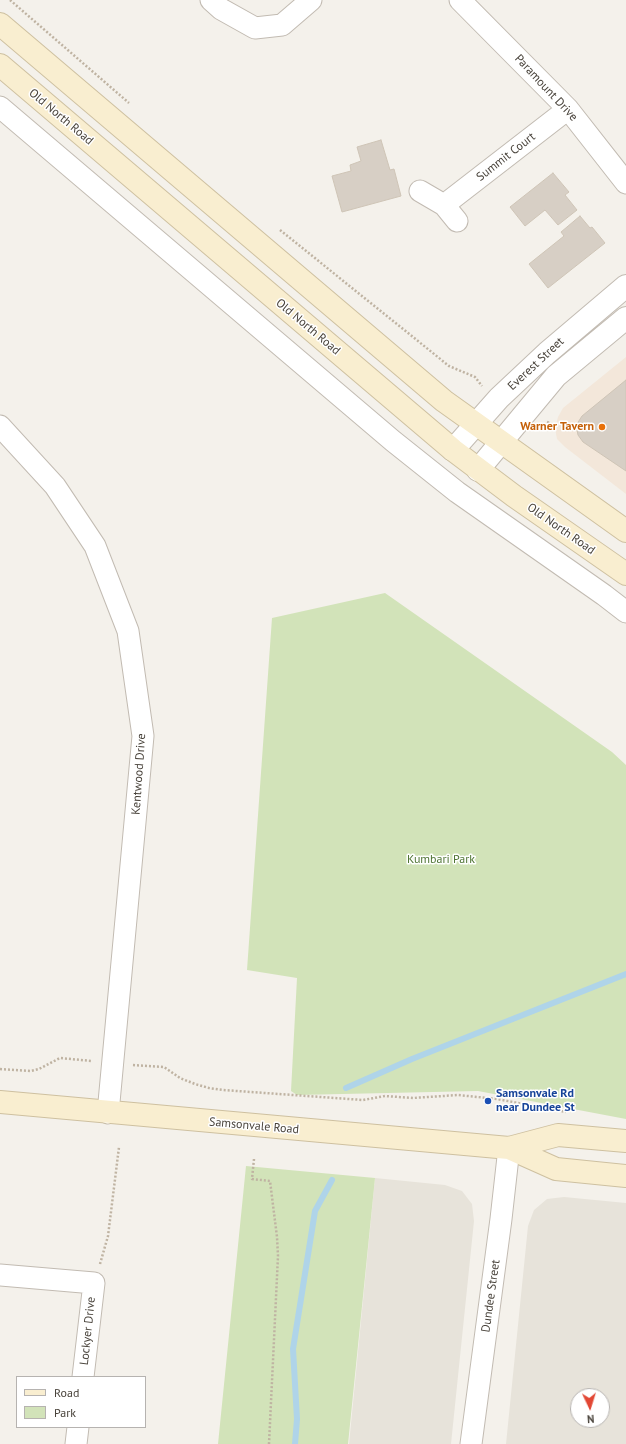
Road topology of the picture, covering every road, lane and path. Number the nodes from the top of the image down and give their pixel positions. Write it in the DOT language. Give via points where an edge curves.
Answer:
graph roads {
  1 [pos="10,0"];
  2 [pos="211,0"];
  3 [pos="311,0"];
  4 [pos="460,0"];
  5 [pos="0,24"];
  6 [pos="0,65"];
  7 [pos="130,103"];
  8 [pos="0,107"];
  9 [pos="568,109"];
  10 [pos="626,183"];
  11 [pos="420,190"];
  12 [pos="444,204"];
  13 [pos="458,221"];
  14 [pos="274,226"];
  15 [pos="626,286"];
  16 [pos="626,318"];
  17 [pos="475,377"];
  18 [pos="476,425"];
  19 [pos="0,426"];
  20 [pos="500,442"];
  21 [pos="453,450"];
  22 [pos="478,470"];
  23 [pos="626,531"];
  24 [pos="626,574"];
  25 [pos="626,612"];
  26 [pos="112,1063"];
  27 [pos="0,1069"];
  28 [pos="0,1102"];
  29 [pos="108,1112"];
  30 [pos="572,1113"];
  31 [pos="626,1141"];
  32 [pos="119,1147"];
  33 [pos="509,1148"];
  34 [pos="254,1159"];
  35 [pos="626,1176"];
  36 [pos="0,1275"];
  37 [pos="94,1283"];
  38 [pos="83,1376"];
  39 [pos="78,1428"];
  40 [pos="76,1444"];
  41 [pos="269,1444"];
  42 [pos="471,1444"];
  1 -- 7 [label="path"];
  2 -- 3 [label="street" via="221,9 255,28 282,25"];
  4 -- 9 [label="street, Paramount Drive"];
  5 -- 18 [label="main road" via="444,402"];
  6 -- 21 [label="main road, Old North Road"];
  8 -- 25 [label="street" via="457,492"];
  9 -- 10 [label="street, Paramount Drive"];
  9 -- 12 [label="street, Summit Court"];
  11 -- 12 [label="street"];
  12 -- 13 [label="street"];
  14 -- 17 [label="path" via="450,366"];
  15 -- 18 [label="street, Everest Street" via="547,352 499,398"];
  16 -- 20 [label="street, Everest Street" via="556,376"];
  18 -- 20 [label="main road"];
  18 -- 21 [label="street, Everest Street"];
  19 -- 26 [label="street, Kentwood Drive" via="55,486 95,546 128,631 144,736"];
  20 -- 22 [label="street, Everest Street"];
  20 -- 23 [label="main road"];
  21 -- 22 [label="main road, Old North Road"];
  22 -- 24 [label="main road, Old North Road"];
  26 -- 27 [label="path" via="60,1058 31,1071"];
  26 -- 29 [label="street, Kentwood Drive"];
  26 -- 30 [label="path" via="164,1067 195,1084 223,1090 363,1100 385,1096 413,1098 458,1095 497,1099"];
  28 -- 29 [label="main road, Samsonvale Road"];
  29 -- 33 [label="main road, Samsonvale Road"];
  31 -- 33 [label="main road, Samsonvale Road" via="558,1135"];
  32 -- 37 [label="path" via="108,1236"];
  33 -- 35 [label="main road, Samsonvale Road" via="556,1169"];
  33 -- 42 [label="street, Dundee Street" via="502,1220"];
  34 -- 41 [label="path" via="252,1179 270,1181 278,1256"];
  36 -- 37 [label="street, Lockyer Drive"];
  37 -- 38 [label="street, Lockyer Drive"];
  39 -- 40 [label="street"];
}
